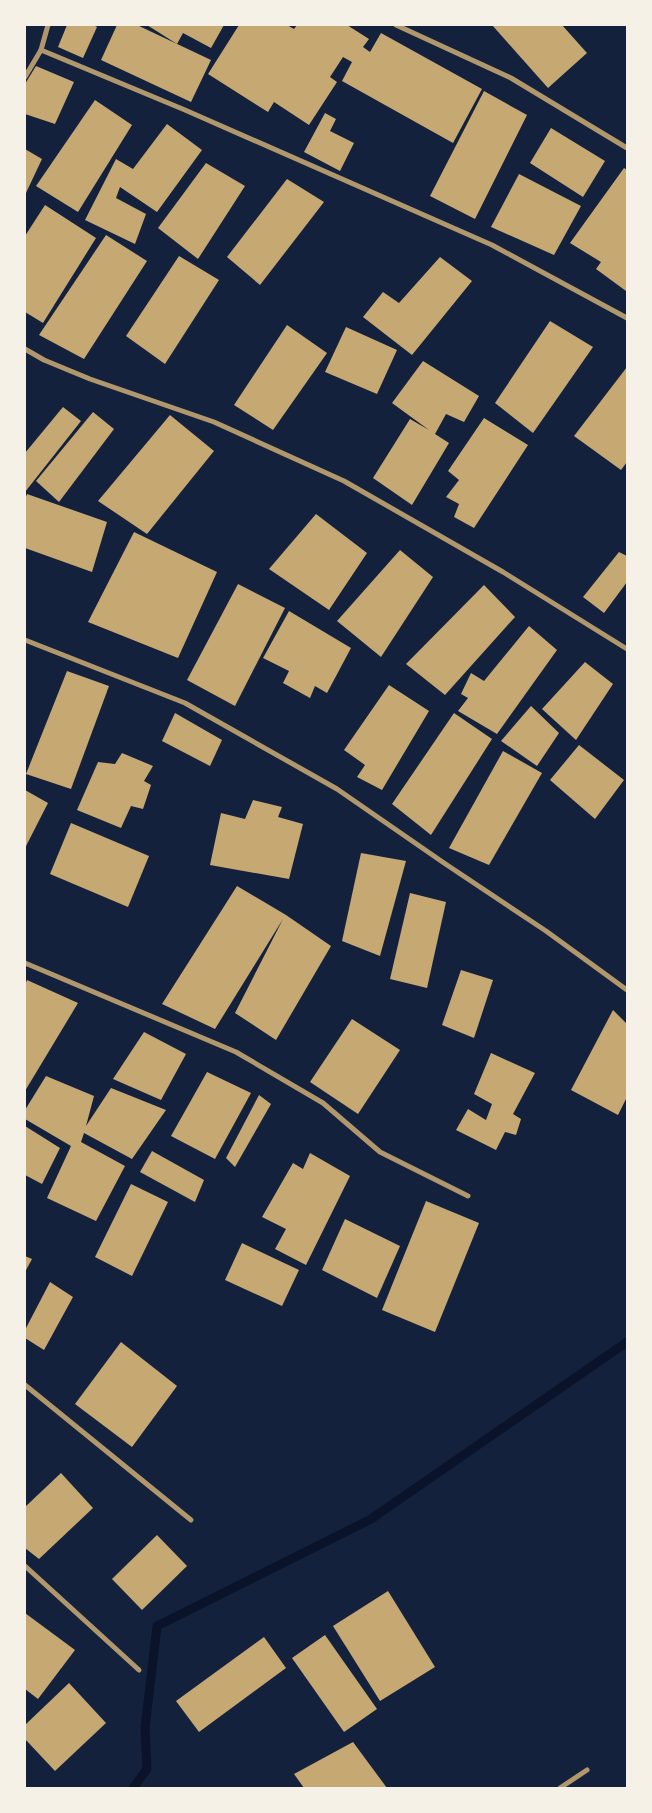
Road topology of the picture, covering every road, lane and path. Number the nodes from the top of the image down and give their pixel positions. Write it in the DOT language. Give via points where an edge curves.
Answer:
graph roads {
  1 [pos="48,25"];
  2 [pos="396,25"];
  3 [pos="42,50"];
  4 [pos="25,77"];
  5 [pos="627,148"];
  6 [pos="627,318"];
  7 [pos="25,349"];
  8 [pos="25,640"];
  9 [pos="627,649"];
  10 [pos="25,963"];
  11 [pos="627,990"];
  12 [pos="468,1196"];
  13 [pos="25,1385"];
  14 [pos="191,1520"];
  15 [pos="25,1566"];
  16 [pos="138,1670"];
  17 [pos="586,1770"];
  18 [pos="560,1788"];
  1 -- 3 [label="street"];
  2 -- 5 [label="street" via="512,78"];
  3 -- 4 [label="street"];
  3 -- 6 [label="street" via="492,246"];
  7 -- 9 [label="street" via="90,379 214,422 344,481 503,572"];
  8 -- 11 [label="street" via="185,703 337,789"];
  10 -- 12 [label="street" via="236,1052 323,1103 380,1152"];
  13 -- 14 [label="street"];
  15 -- 16 [label="street"];
  17 -- 18 [label="street"];
}
